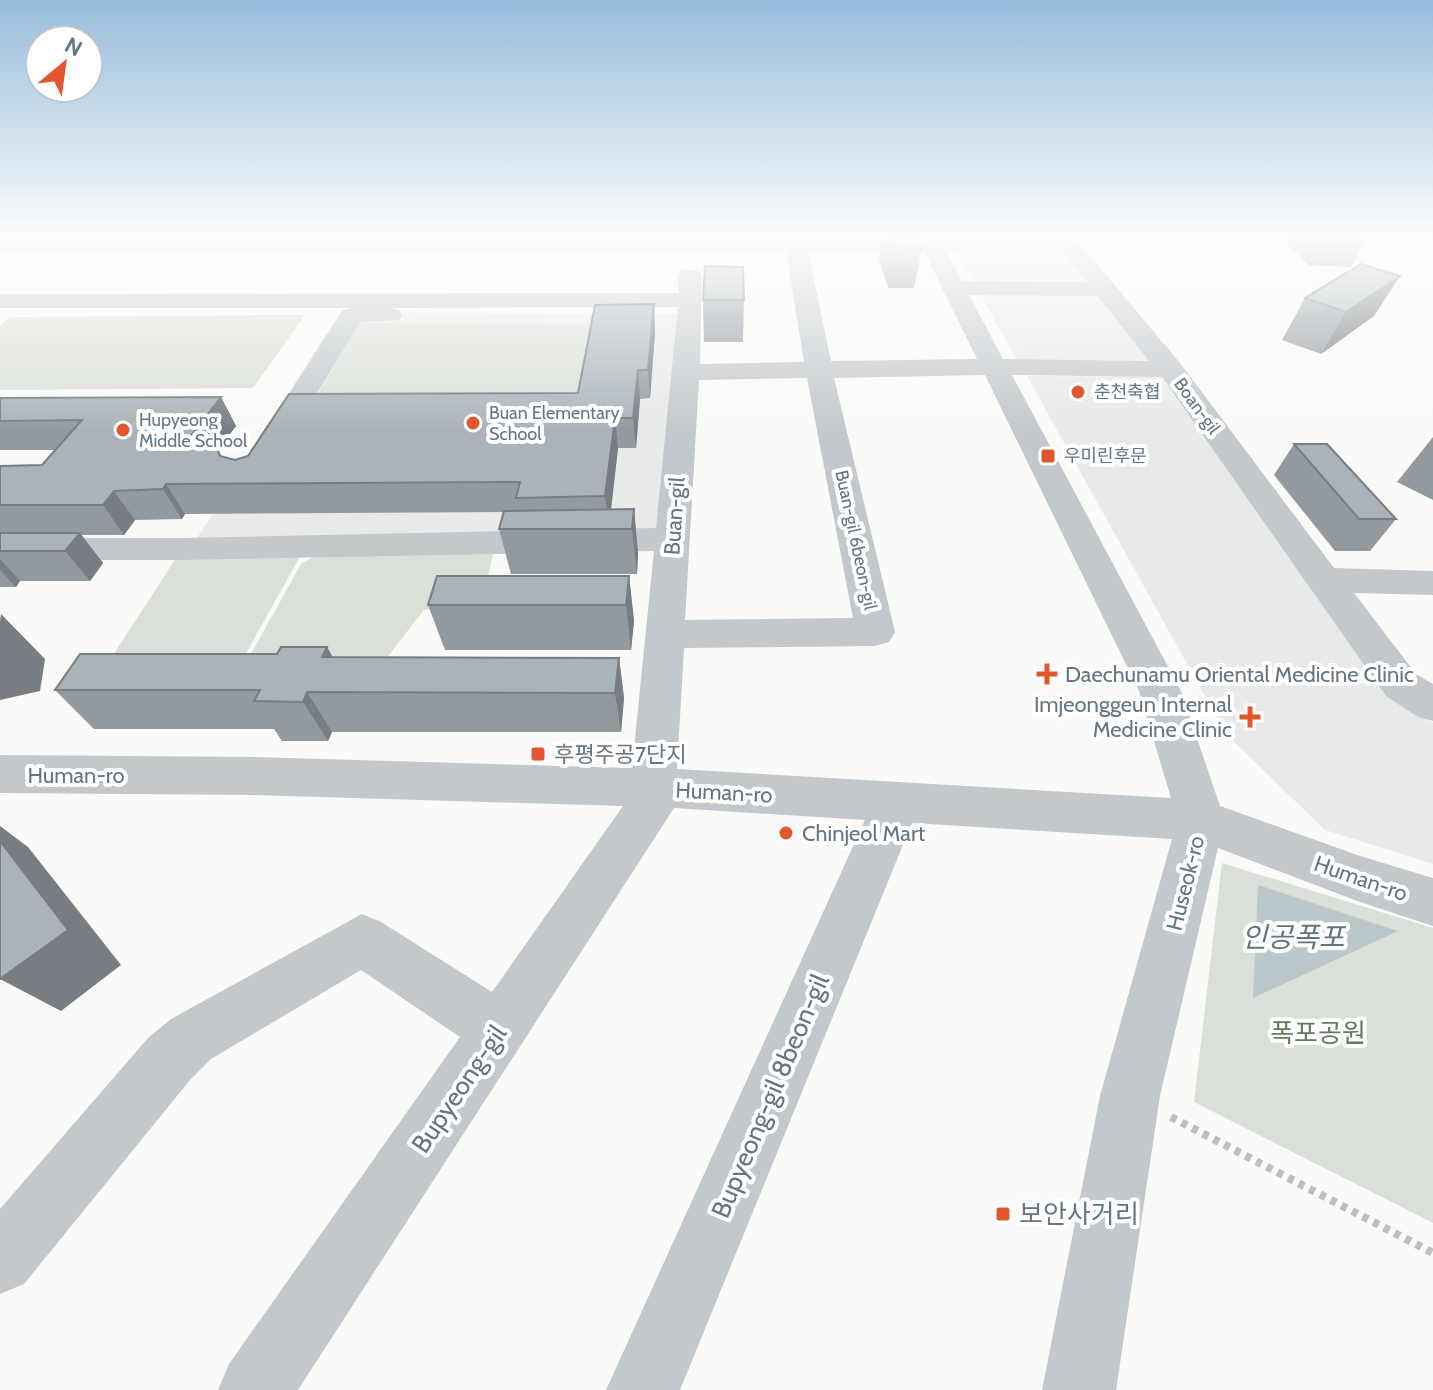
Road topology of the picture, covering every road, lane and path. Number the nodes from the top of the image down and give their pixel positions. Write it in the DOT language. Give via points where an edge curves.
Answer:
graph roads {
  1 [pos="543,303"];
  2 [pos="691,303"];
  3 [pos="807,303"];
  4 [pos="959,303"];
  5 [pos="1116,303"];
  6 [pos="994,367"];
  7 [pos="1170,369"];
  8 [pos="819,370"];
  9 [pos="686,372"];
  10 [pos="259,463"];
  11 [pos="672,539"];
  12 [pos="0,549"];
  13 [pos="1324,580"];
  14 [pos="1433,583"];
  15 [pos="667,634"];
  16 [pos="1433,705"];
  17 [pos="0,774"];
  18 [pos="657,788"];
  19 [pos="897,802"];
  20 [pos="1201,820"];
  21 [pos="1433,902"];
  22 [pos="499,1029"];
  23 [pos="1130,1096"];
  24 [pos="1433,1253"];
  25 [pos="0,1260"];
  26 [pos="255,1390"];
  27 [pos="643,1390"];
  28 [pos="1079,1390"];
  1 -- 10 [label="street" via="540,314 352,315"];
  2 -- 9 [label="street, Buan-gil"];
  3 -- 8 [label="street, Buan-gil 6beon-gil"];
  4 -- 6 [label="street, Huseok-ro"];
  5 -- 7 [label="street, Boan-gil"];
  6 -- 7 [label="street"];
  6 -- 8 [label="street"];
  6 -- 20 [label="street, Huseok-ro" via="1160,691"];
  7 -- 13 [label="street, Boan-gil"];
  8 -- 9 [label="street"];
  8 -- 15 [label="street, Buan-gil 6beon-gil" via="875,632"];
  9 -- 11 [label="street, Buan-gil"];
  11 -- 12 [label="street"];
  11 -- 15 [label="street, Buan-gil"];
  13 -- 14 [label="street"];
  13 -- 16 [label="street, Boan-gil" via="1401,685"];
  15 -- 18 [label="street, Buan-gil"];
  17 -- 18 [label="street, Human-ro"];
  18 -- 19 [label="street, Human-ro"];
  18 -- 22 [label="street, Bupyeong-gil"];
  19 -- 20 [label="street, Human-ro"];
  19 -- 27 [label="street, Bupyeong-gil 8beon-gil"];
  20 -- 21 [label="street, Human-ro"];
  20 -- 23 [label="street, Huseok-ro"];
  22 -- 25 [label="street" via="362,940 191,1039"];
  22 -- 26 [label="street, Bupyeong-gil"];
  23 -- 24 [label="path"];
  23 -- 28 [label="street, Huseok-ro"];
}
